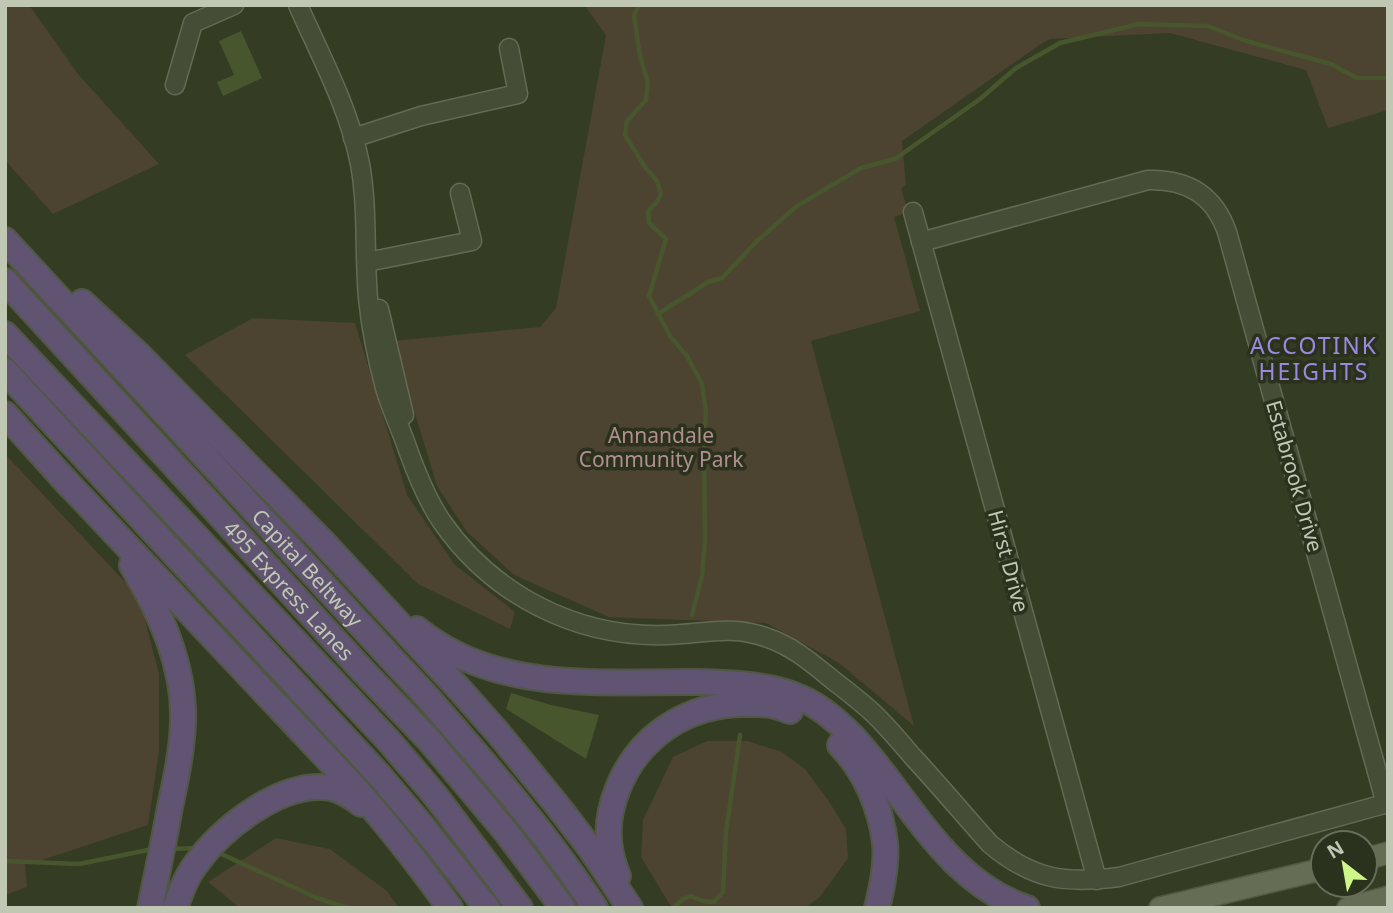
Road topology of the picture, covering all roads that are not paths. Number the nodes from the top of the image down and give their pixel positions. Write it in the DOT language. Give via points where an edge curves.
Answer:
graph roads {
  1 [pos="234,5"];
  2 [pos="298,5"];
  3 [pos="509,48"];
  4 [pos="175,85"];
  5 [pos="353,138"];
  6 [pos="460,193"];
  7 [pos="913,212"];
  8 [pos="5,240"];
  9 [pos="921,242"];
  10 [pos="367,262"];
  11 [pos="40,277"];
  12 [pos="5,281"];
  13 [pos="5,334"];
  14 [pos="5,371"];
  15 [pos="5,414"];
  16 [pos="61,476"];
  17 [pos="345,567"];
  18 [pos="1387,803"];
  19 [pos="412,854"];
  20 [pos="1309,872"];
  21 [pos="1097,880"];
  22 [pos="1388,898"];
  23 [pos="150,908"];
  24 [pos="176,908"];
  25 [pos="450,908"];
  26 [pos="487,908"];
  27 [pos="520,908"];
  28 [pos="563,908"];
  29 [pos="595,908"];
  30 [pos="632,908"];
  31 [pos="877,908"];
  32 [pos="1027,908"];
  33 [pos="1160,908"];
  34 [pos="1348,908"];
  1 -- 4 [label="street" via="194,23"];
  2 -- 5 [label="street"];
  3 -- 5 [label="street" via="518,94 421,116"];
  5 -- 10 [label="street" via="363,188"];
  6 -- 10 [label="street" via="472,241"];
  7 -- 9 [label="street, Hirst Drive"];
  8 -- 11 [label="highway, Capital Beltway"];
  9 -- 18 [label="street, Estabrook Drive" via="1148,180 1192,188 1215,208 1227,232"];
  9 -- 21 [label="street, Hirst Drive"];
  10 -- 21 [label="street" via="371,326 385,388 408,451 441,520 479,565 517,596 576,623 606,631 638,635 739,631 789,647 870,711 1005,857 1047,876"];
  11 -- 17 [label="highway" via="83,302 139,355"];
  11 -- 29 [label="highway, Capital Beltway" via="428,698 530,818"];
  12 -- 28 [label="highway, 495 Express Lanes" via="429,740"];
  13 -- 27 [label="highway, 495 Express Lanes" via="388,740"];
  14 -- 26 [label="highway" via="378,774"];
  15 -- 16 [label="highway"];
  16 -- 19 [label="highway"];
  16 -- 23 [label="highway" via="125,553 149,594 170,644 181,695 180,761"];
  17 -- 30 [label="highway" via="499,734"];
  17 -- 32 [label="highway" via="421,633 448,651 485,666 554,681 723,683 801,698 839,723 864,749 971,878"];
  18 -- 21 [label="street" via="1168,865"];
  19 -- 24 [label="highway" via="355,799 339,790 300,789 254,810 222,834 196,863"];
  19 -- 25 [label="highway"];
  20 -- 33 [label="main road"];
  22 -- 34 [label="main road"];
  30 -- 31 [label="highway" via="609,845 612,804 623,776 655,734 681,718 736,704 770,705 796,713 824,729 850,755 879,814 885,845"];
}
